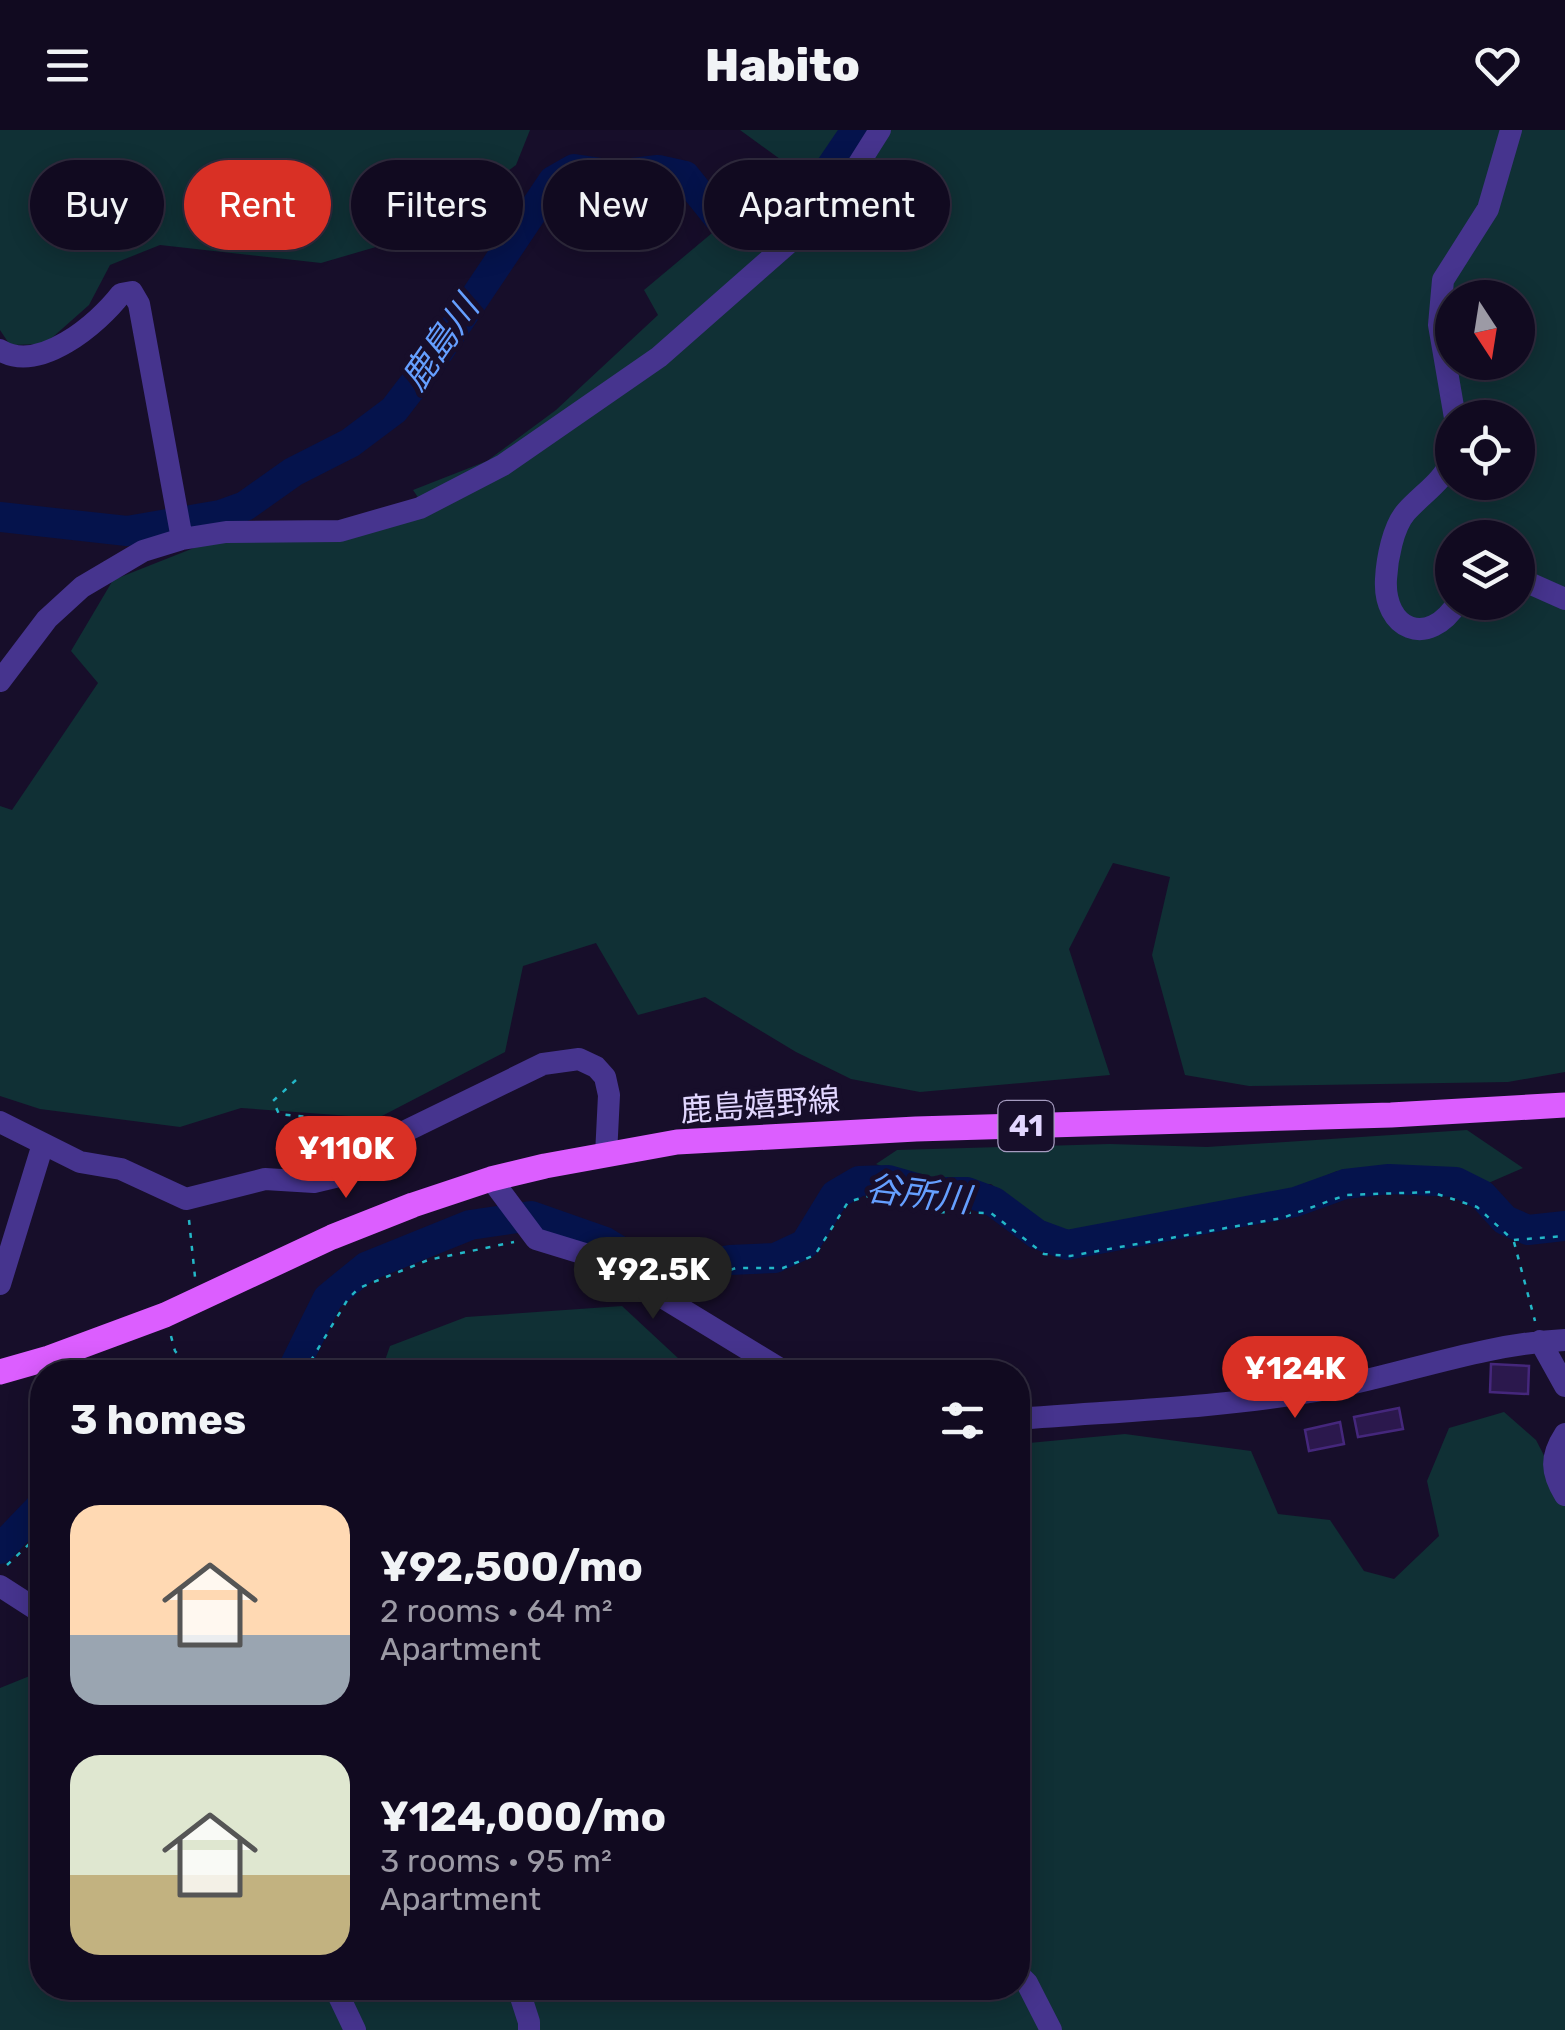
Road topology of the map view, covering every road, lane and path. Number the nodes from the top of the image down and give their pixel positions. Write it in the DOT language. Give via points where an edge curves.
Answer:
graph roads {
  1 [pos="880,130"];
  2 [pos="1511,130"];
  3 [pos="0,350"];
  4 [pos="1452,400"];
  5 [pos="1435,484"];
  6 [pos="182,539"];
  7 [pos="1535,586"];
  8 [pos="1565,599"];
  9 [pos="1448,620"];
  10 [pos="0,681"];
  11 [pos="296,1080"];
  12 [pos="1565,1105"];
  13 [pos="0,1122"];
  14 [pos="43,1144"];
  15 [pos="370,1150"];
  16 [pos="606,1154"];
  17 [pos="491,1179"];
  18 [pos="186,1199"];
  19 [pos="1565,1236"];
  20 [pos="536,1239"];
  21 [pos="1513,1240"];
  22 [pos="0,1284"];
  23 [pos="656,1294"];
  24 [pos="198,1301"];
  25 [pos="165,1315"];
  26 [pos="1565,1340"];
  27 [pos="1540,1342"];
  28 [pos="42,1360"];
  29 [pos="182,1360"];
  30 [pos="311,1360"];
  31 [pos="765,1360"];
  32 [pos="30,1363"];
  33 [pos="0,1372"];
  34 [pos="1565,1386"];
  35 [pos="1030,1418"];
  36 [pos="1565,1434"];
  37 [pos="1565,1495"];
  38 [pos="30,1543"];
  39 [pos="0,1572"];
  40 [pos="0,1586"];
  41 [pos="30,1605"];
  42 [pos="1030,1989"];
  43 [pos="341,2000"];
  44 [pos="521,2000"];
  45 [pos="355,2030"];
  46 [pos="529,2030"];
  47 [pos="1051,2030"];
  1 -- 6 [label="street" via="817,218 659,357 503,465 420,508 340,531"];
  2 -- 4 [label="street" via="1488,209 1444,280 1439,325"];
  3 -- 6 [label="street" via="12,358 50,352 132,292"];
  5 -- 9 [label="street" via="1402,515 1385,584 1393,613 1407,627 1426,630"];
  6 -- 10 [label="street" via="144,551 82,587"];
  7 -- 8 [label="street"];
  11 -- 15 [label="path" via="273,1101 279,1114 356,1122"];
  12 -- 16 [label="main road, 鹿島嬉野線 / 41" via="860,1131 677,1142"];
  13 -- 14 [label="street"];
  14 -- 18 [label="street"];
  14 -- 22 [label="street"];
  15 -- 16 [label="street" via="543,1064 579,1059 605,1077"];
  15 -- 18 [label="street" via="335,1177 265,1179"];
  16 -- 17 [label="main road, 鹿島嬉野線 / 41"];
  17 -- 20 [label="street"];
  17 -- 24 [label="main road, 鹿島嬉野線 / 41" via="332,1236"];
  18 -- 24 [label="path"];
  19 -- 21 [label="path"];
  20 -- 23 [label="street" via="598,1258"];
  20 -- 30 [label="path" via="428,1260 359,1288"];
  21 -- 23 [label="path" via="1477,1207 1431,1192 1346,1195 1282,1218 1070,1256 1044,1254 991,1213 929,1212 881,1192 848,1202 815,1255 783,1268 736,1268"];
  21 -- 27 [label="path"];
  23 -- 31 [label="street"];
  24 -- 25 [label="main road, 鹿島嬉野線 / 41"];
  25 -- 28 [label="main road, 鹿島嬉野線 / 41"];
  25 -- 29 [label="path"];
  26 -- 27 [label="street"];
  27 -- 34 [label="street"];
  27 -- 35 [label="street" via="1265,1400"];
  32 -- 33 [label="main road, 鹿島嬉野線 / 41"];
  36 -- 37 [label="street" via="1552,1460"];
  38 -- 39 [label="path"];
  40 -- 41 [label="street"];
  42 -- 47 [label="street"];
  43 -- 45 [label="street"];
  44 -- 46 [label="street"];
}
